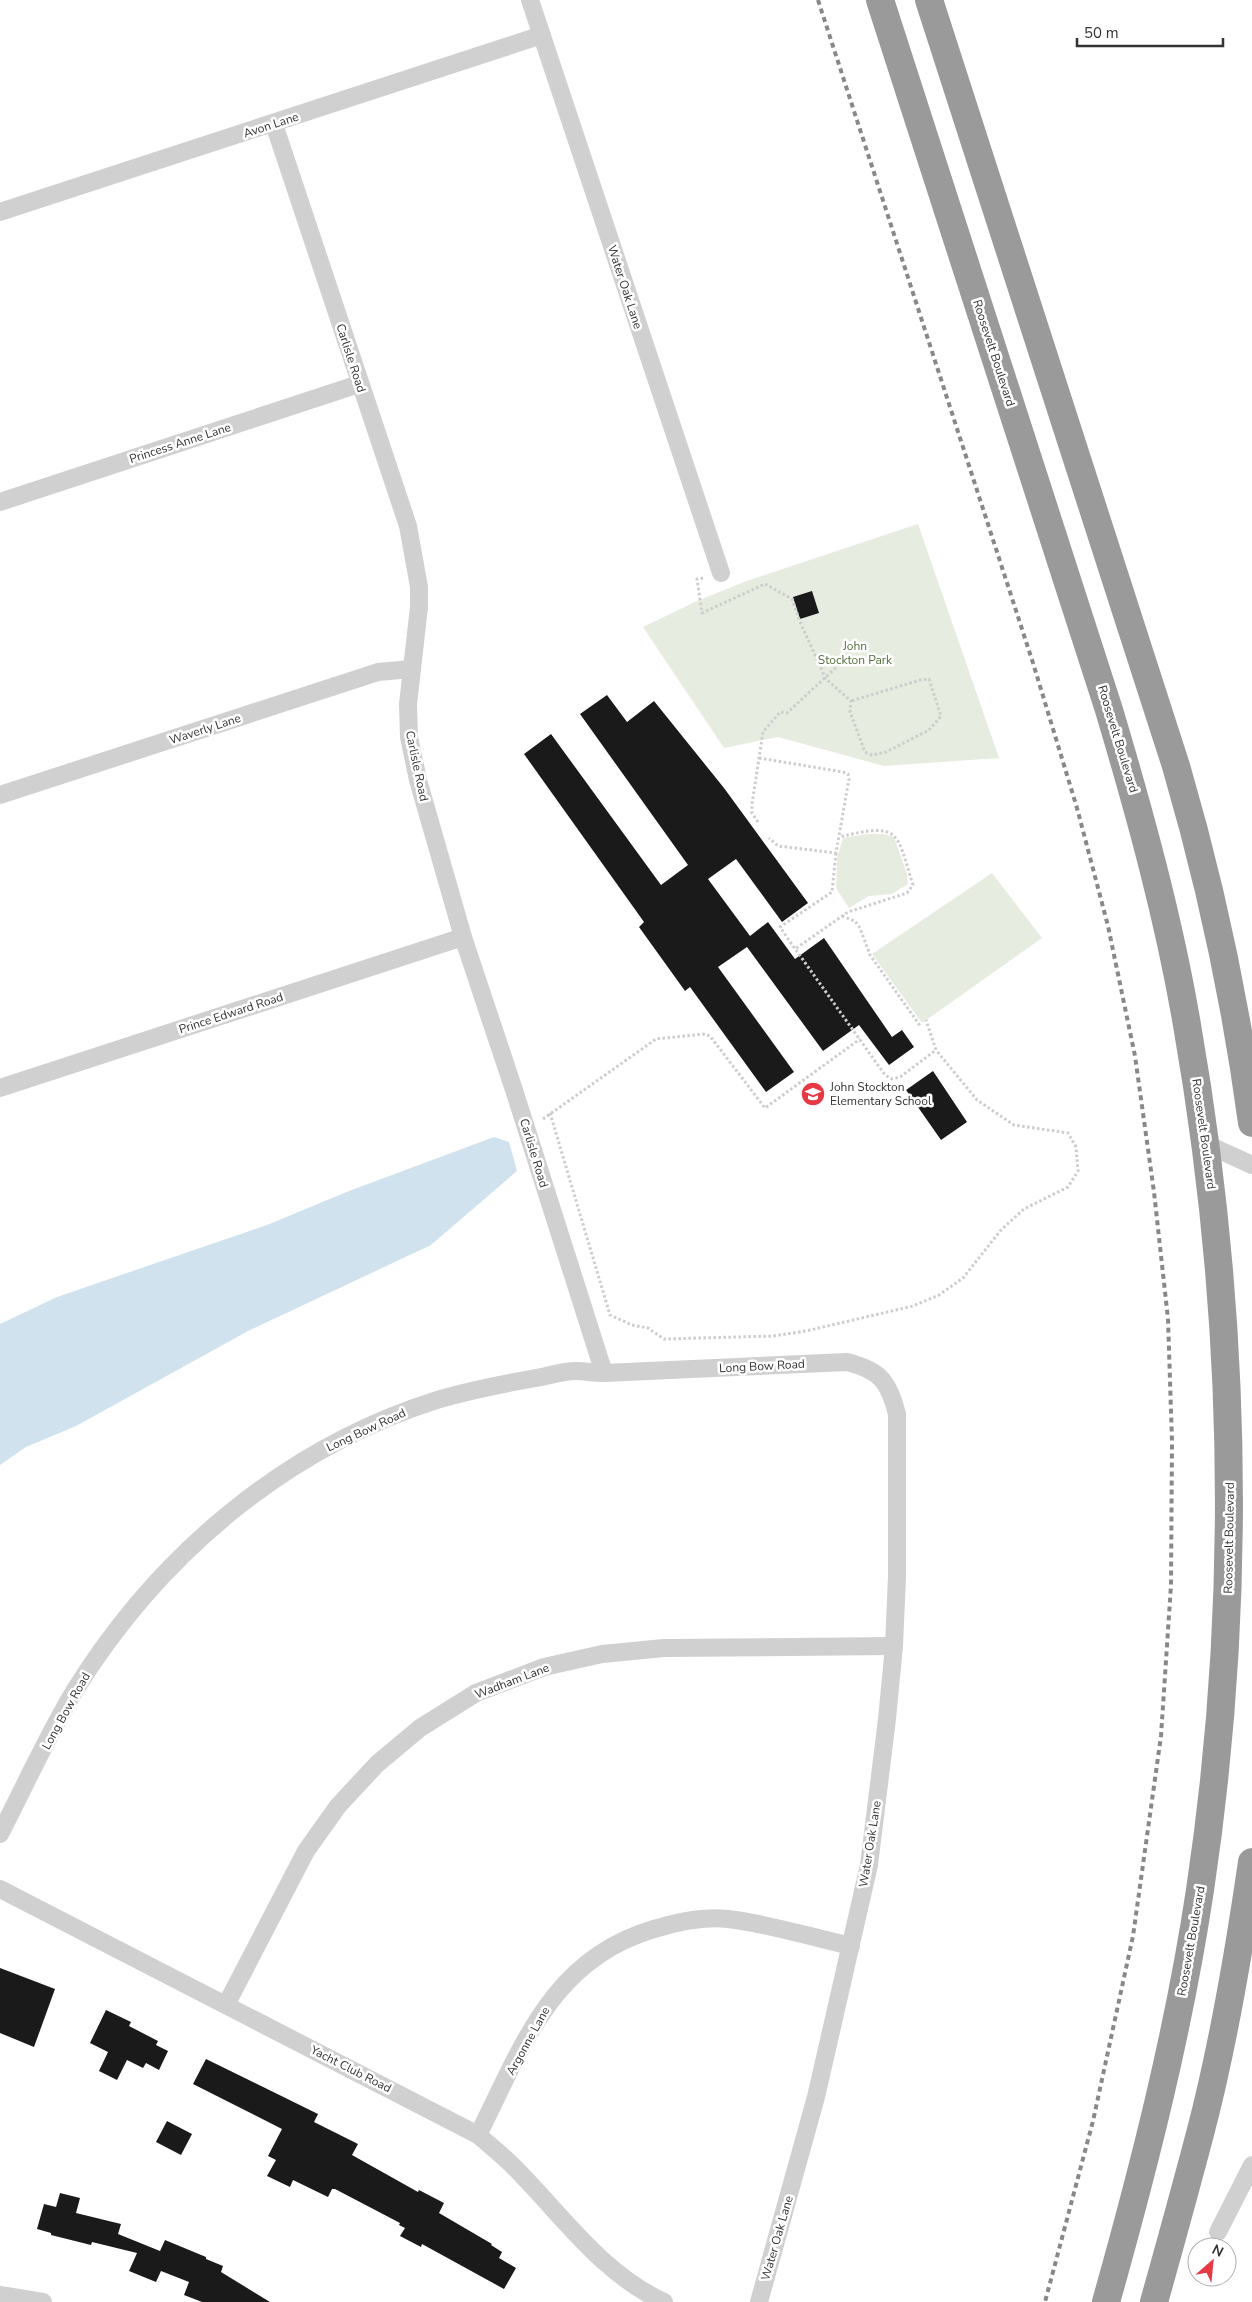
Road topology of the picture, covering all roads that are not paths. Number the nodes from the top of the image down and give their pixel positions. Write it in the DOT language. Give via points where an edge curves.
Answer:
graph roads {
  1 [pos="530,0"];
  2 [pos="880,0"];
  3 [pos="929,0"];
  4 [pos="542,35"];
  5 [pos="274,124"];
  6 [pos="0,212"];
  7 [pos="360,384"];
  8 [pos="0,502"];
  9 [pos="721,573"];
  10 [pos="412,669"];
  11 [pos="0,795"];
  12 [pos="463,937"];
  13 [pos="0,1088"];
  14 [pos="1252,1123"];
  15 [pos="1206,1144"];
  16 [pos="1252,1165"];
  17 [pos="604,1374"];
  18 [pos="882,1377"];
  19 [pos="894,1646"];
  20 [pos="0,1834"];
  21 [pos="1252,1862"];
  22 [pos="0,1890"];
  23 [pos="851,1946"];
  24 [pos="226,2004"];
  25 [pos="478,2135"];
  26 [pos="1252,2166"];
  27 [pos="1218,2232"];
  28 [pos="0,2295"];
  29 [pos="43,2302"];
  30 [pos="664,2302"];
  31 [pos="759,2302"];
  32 [pos="1106,2302"];
  33 [pos="1154,2302"];
  1 -- 4 [label="street, Water Oak Lane"];
  2 -- 15 [label="highway, Roosevelt Boulevard" via="1134,792 1187,1022"];
  3 -- 14 [label="highway" via="1182,784 1223,960"];
  4 -- 5 [label="street, Avon Lane"];
  4 -- 9 [label="street, Water Oak Lane"];
  5 -- 6 [label="street, Avon Lane"];
  5 -- 7 [label="street, Carlisle Road"];
  7 -- 8 [label="street, Princess Anne Lane"];
  7 -- 10 [label="street, Carlisle Road" via="408,526 417,570 419,606"];
  10 -- 11 [label="street, Waverly Lane" via="378,672"];
  10 -- 12 [label="street, Carlisle Road" via="409,737 418,780"];
  12 -- 13 [label="street, Prince Edward Road"];
  12 -- 17 [label="street, Carlisle Road"];
  15 -- 16 [label="street"];
  15 -- 32 [label="highway, Roosevelt Boulevard" via="1221,1273 1227,1376 1230,1485 1222,1696 1201,1882 1183,1989 1160,2096"];
  17 -- 18 [label="street, Long Bow Road" via="847,1362 866,1366"];
  17 -- 20 [label="street, Long Bow Road" via="574,1371 511,1382 417,1407 339,1439 282,1474 221,1519 173,1563 127,1616 99,1655 74,1692"];
  18 -- 19 [label="street, Water Oak Lane" via="893,1395 897,1414"];
  19 -- 23 [label="street, Water Oak Lane" via="869,1865"];
  19 -- 24 [label="street, Wadham Lane" via="664,1648 602,1654 544,1667 476,1694 420,1728 377,1764 338,1806 306,1852"];
  21 -- 33 [label="highway" via="1218,2053"];
  22 -- 24 [label="street, Yacht Club Road"];
  23 -- 25 [label="street, Argonne Lane" via="727,1919 681,1921 632,1935 579,1967 558,1990 540,2014"];
  23 -- 31 [label="street, Water Oak Lane" via="816,2097"];
  24 -- 25 [label="street, Yacht Club Road"];
  25 -- 30 [label="street, Yacht Club Road" via="517,2170 617,2274"];
  26 -- 27 [label="street"];
  28 -- 29 [label="street"];
}
